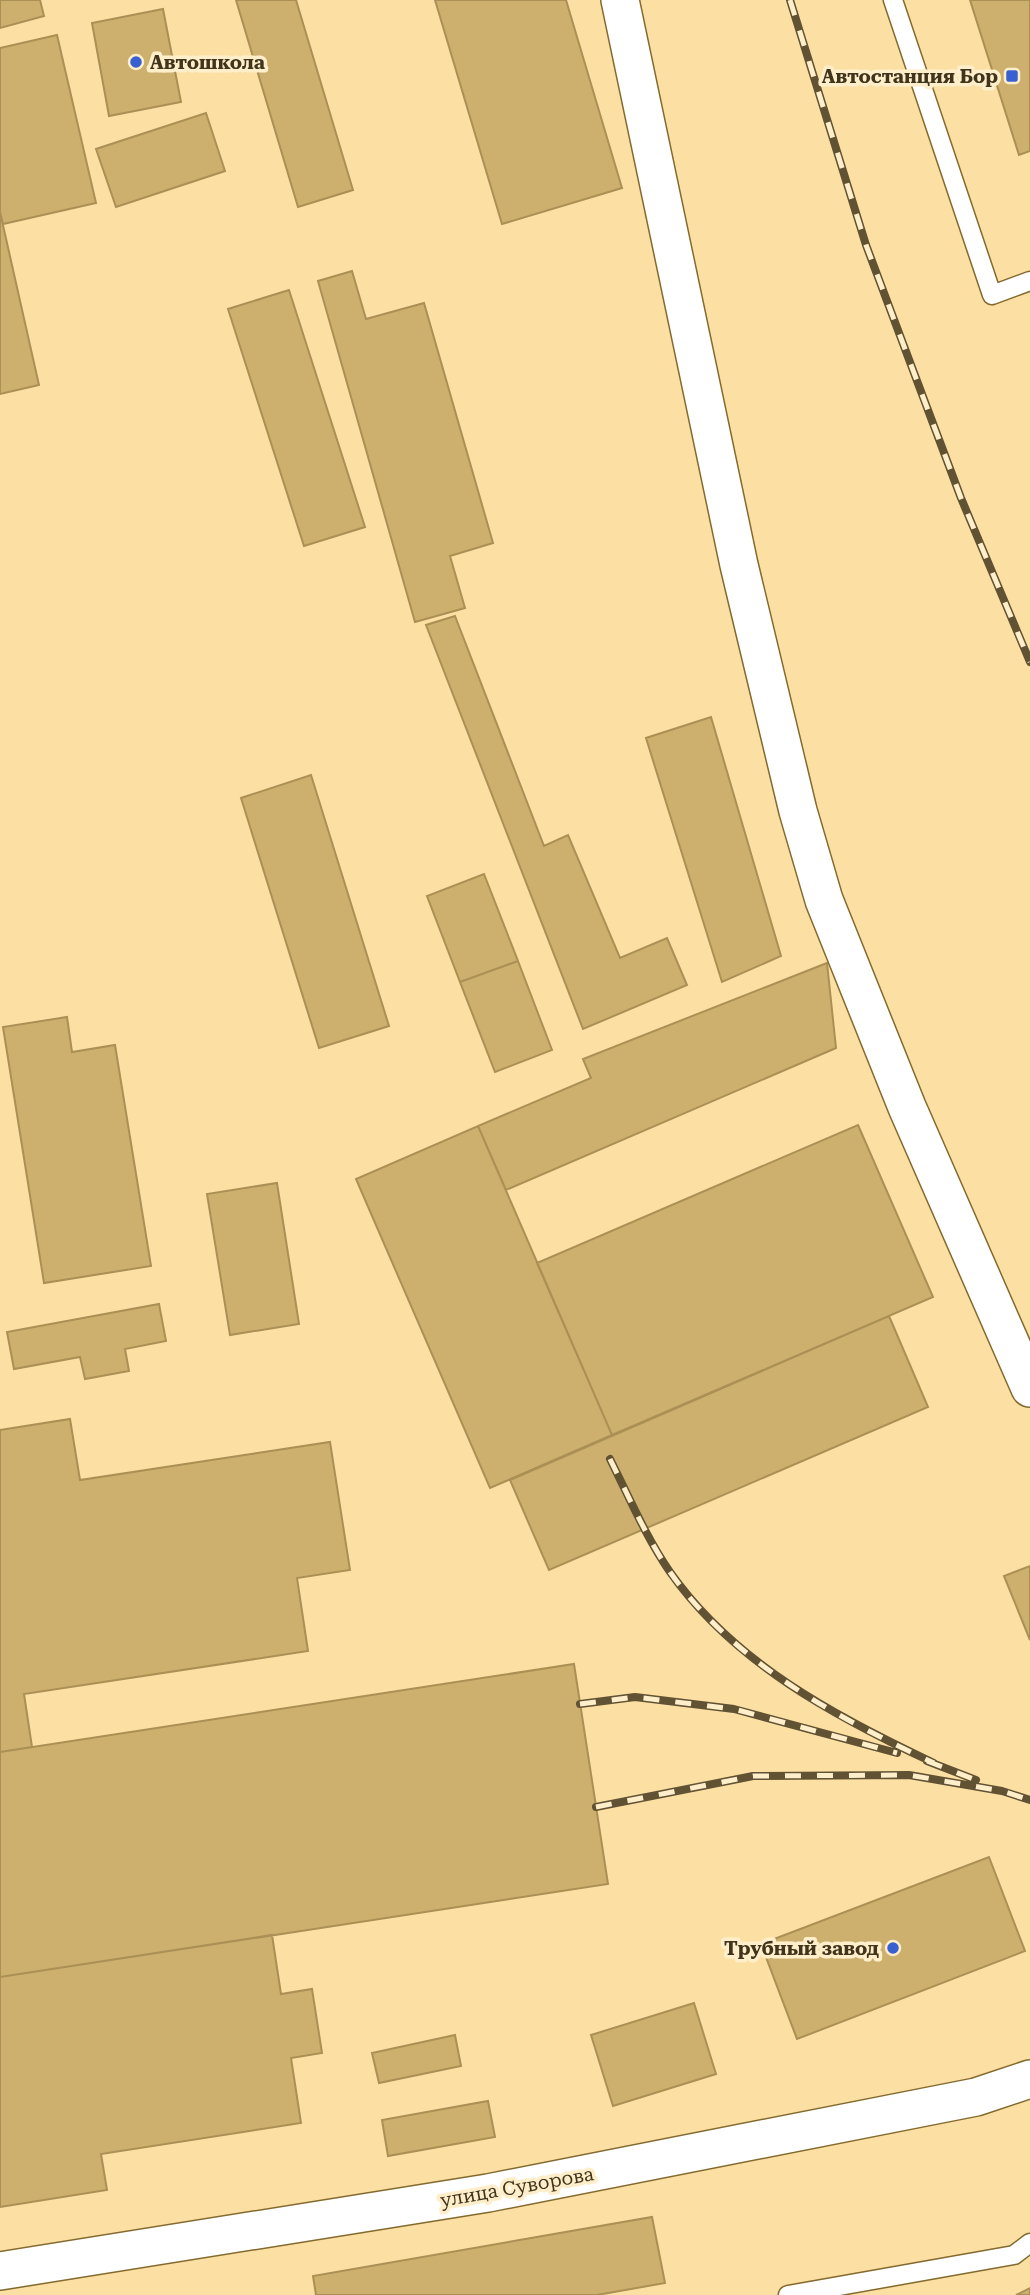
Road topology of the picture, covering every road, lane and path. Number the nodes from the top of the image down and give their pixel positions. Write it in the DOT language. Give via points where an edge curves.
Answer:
graph roads {
  1 [pos="620,0"];
  2 [pos="893,0"];
  3 [pos="1030,281"];
  4 [pos="1030,1388"];
  5 [pos="1030,2079"];
  6 [pos="1030,2243"];
  7 [pos="0,2271"];
  8 [pos="788,2295"];
  1 -- 4 [label="street" via="739,565 824,900 907,1107"];
  2 -- 3 [label="lane" via="992,295"];
  5 -- 7 [label="street, улица Суворова" via="976,2097 488,2193"];
  6 -- 8 [label="lane" via="1014,2255"];
}
